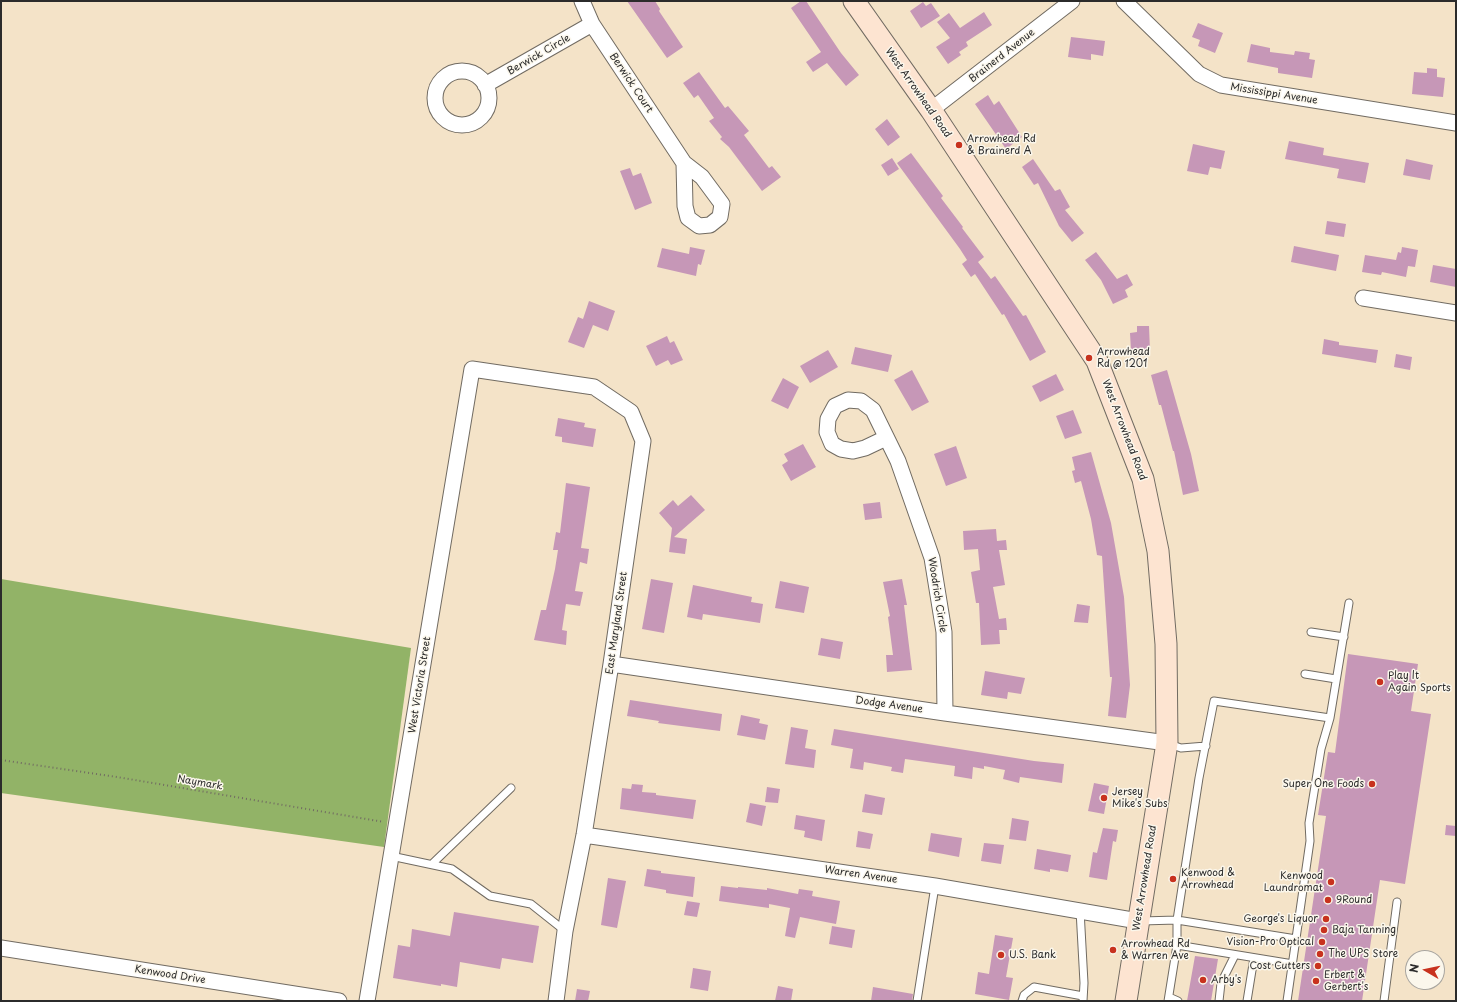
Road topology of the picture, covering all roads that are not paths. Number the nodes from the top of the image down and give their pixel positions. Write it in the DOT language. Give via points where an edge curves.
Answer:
graph roads {
  1 [pos="582,1"];
  2 [pos="854,1"];
  3 [pos="1072,1"];
  4 [pos="1124,1"];
  5 [pos="592,24"];
  6 [pos="486,85"];
  7 [pos="931,110"];
  8 [pos="1456,123"];
  9 [pos="684,163"];
  10 [pos="1363,298"];
  11 [pos="1456,313"];
  12 [pos="472,369"];
  13 [pos="886,438"];
  14 [pos="1349,603"];
  15 [pos="1311,632"];
  16 [pos="1344,637"];
  17 [pos="611,664"];
  18 [pos="1305,674"];
  19 [pos="1336,679"];
  20 [pos="945,713"];
  21 [pos="1330,718"];
  22 [pos="1167,743"];
  23 [pos="1206,746"];
  24 [pos="511,788"];
  25 [pos="584,834"];
  26 [pos="391,856"];
  27 [pos="432,864"];
  28 [pos="935,886"];
  29 [pos="1397,902"];
  30 [pos="1080,910"];
  31 [pos="1177,920"];
  32 [pos="1138,921"];
  33 [pos="566,931"];
  34 [pos="1296,939"];
  35 [pos="1177,945"];
  36 [pos="1,948"];
  37 [pos="1235,955"];
  38 [pos="1254,958"];
  39 [pos="1293,964"];
  40 [pos="1083,998"];
  41 [pos="1168,999"];
  42 [pos="339,1001"];
  43 [pos="367,1001"];
  44 [pos="556,1001"];
  45 [pos="917,1001"];
  46 [pos="1022,1001"];
  47 [pos="1126,1001"];
  48 [pos="1178,1001"];
  49 [pos="1219,1001"];
  50 [pos="1247,1001"];
  51 [pos="1287,1001"];
  52 [pos="1384,1001"];
  1 -- 5 [label="street, Berwick Court"];
  2 -- 7 [label="street, West Arrowhead Road"];
  3 -- 7 [label="street, Brainerd Avenue"];
  4 -- 8 [label="street, Mississippi Avenue" via="1199,74 1221,85"];
  5 -- 6 [label="street, Berwick Circle"];
  5 -- 9 [label="street, Berwick Court"];
  7 -- 22 [label="street, West Arrowhead Road" via="1098,361 1143,479 1158,551 1166,636"];
  10 -- 11 [label="street"];
  12 -- 17 [label="street, East Maryland Street" via="594,387 631,412 643,441"];
  12 -- 26 [label="street, West Victoria Street"];
  13 -- 20 [label="street, Woodrich Circle" via="898,461 932,558 944,632"];
  14 -- 16 [label="lane"];
  15 -- 16 [label="lane"];
  16 -- 19 [label="lane"];
  17 -- 20 [label="street, Dodge Avenue"];
  17 -- 25 [label="street, East Maryland Street"];
  18 -- 19 [label="lane"];
  19 -- 21 [label="lane"];
  20 -- 22 [label="street, Dodge Avenue"];
  21 -- 23 [label="lane" via="1214,701"];
  21 -- 34 [label="lane" via="1321,749 1311,810 1310,841"];
  22 -- 23 [label="lane" via="1181,748"];
  22 -- 32 [label="street, West Arrowhead Road"];
  23 -- 31 [label="lane"];
  24 -- 27 [label="lane"];
  25 -- 28 [label="street, Warren Avenue"];
  25 -- 33 [label="street, East Maryland Street"];
  26 -- 27 [label="lane"];
  26 -- 43 [label="street, West Victoria Street"];
  27 -- 33 [label="lane" via="452,869 490,896 531,904"];
  28 -- 30 [label="street, Warren Avenue"];
  28 -- 45 [label="lane"];
  29 -- 52 [label="lane"];
  30 -- 32 [label="street, Warren Avenue"];
  30 -- 40 [label="lane"];
  31 -- 32 [label="lane"];
  31 -- 34 [label="lane"];
  31 -- 35 [label="lane"];
  32 -- 47 [label="street, West Arrowhead Road"];
  33 -- 44 [label="street, East Maryland Street"];
  34 -- 39 [label="lane"];
  35 -- 37 [label="lane"];
  35 -- 41 [label="lane"];
  36 -- 42 [label="street, Kenwood Drive"];
  37 -- 38 [label="lane"];
  37 -- 49 [label="lane" via="1221,983"];
  38 -- 39 [label="lane"];
  38 -- 50 [label="lane"];
  39 -- 51 [label="lane"];
  40 -- 46 [label="lane" via="1034,987 1024,995"];
  41 -- 48 [label="lane"];
}
